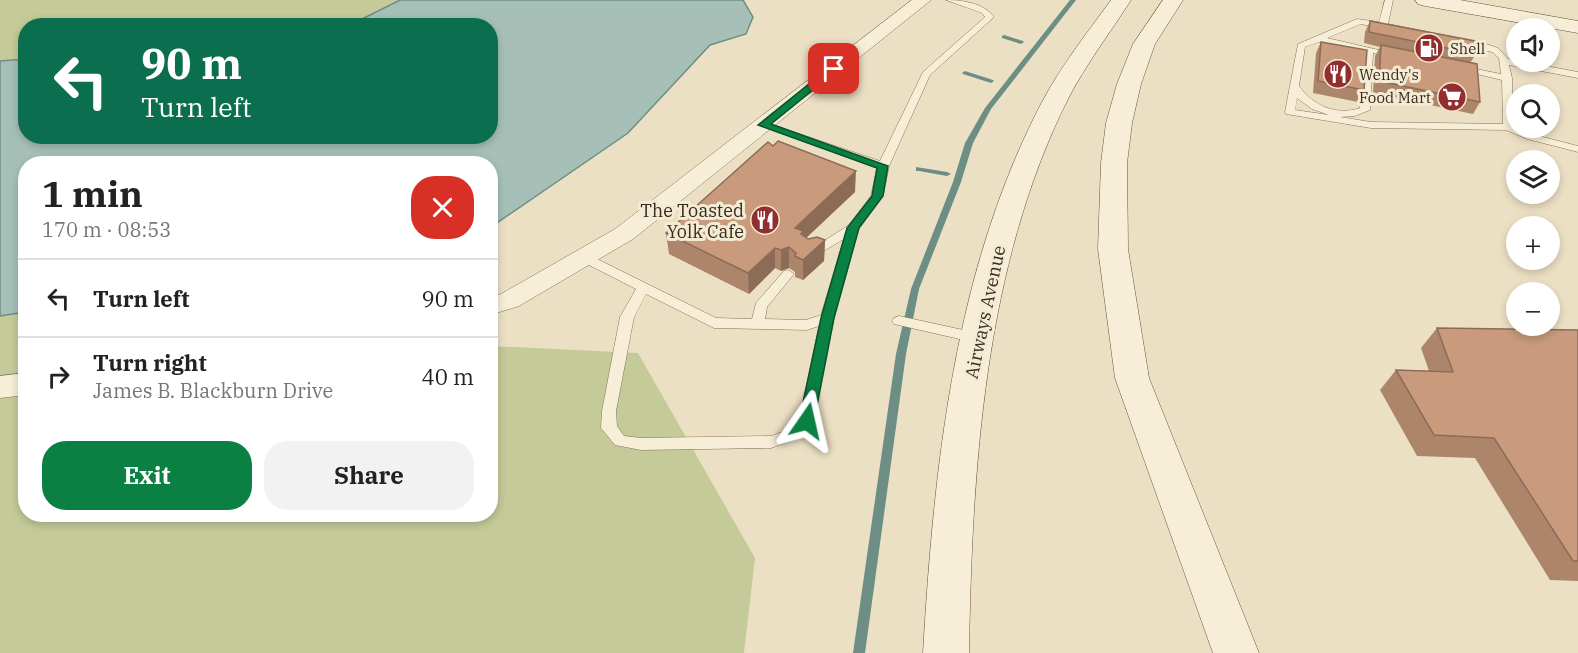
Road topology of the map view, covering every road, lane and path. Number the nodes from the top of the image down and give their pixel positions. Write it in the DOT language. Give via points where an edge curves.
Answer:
graph roads {
  1 [pos="923,0"];
  2 [pos="951,0"];
  3 [pos="1121,0"];
  4 [pos="1173,0"];
  5 [pos="1389,0"];
  6 [pos="1425,0"];
  7 [pos="1383,26"];
  8 [pos="1394,27"];
  9 [pos="1578,27"];
  10 [pos="1393,38"];
  11 [pos="1318,39"];
  12 [pos="1369,50"];
  13 [pos="1403,57"];
  14 [pos="1504,62"];
  15 [pos="1458,66"];
  16 [pos="1578,75"];
  17 [pos="1507,78"];
  18 [pos="1507,84"];
  19 [pos="1294,86"];
  20 [pos="763,125"];
  21 [pos="1506,127"];
  22 [pos="1535,138"];
  23 [pos="1578,149"];
  24 [pos="882,166"];
  25 [pos="853,228"];
  26 [pos="809,254"];
  27 [pos="585,258"];
  28 [pos="788,274"];
  29 [pos="643,287"];
  30 [pos="498,304"];
  31 [pos="828,318"];
  32 [pos="899,321"];
  33 [pos="758,324"];
  34 [pos="977,338"];
  35 [pos="18,385"];
  36 [pos="0,387"];
  37 [pos="946,653"];
  38 [pos="1236,653"];
  1 -- 20 [label="street"];
  2 -- 24 [label="lane" via="986,11 990,17 926,74"];
  3 -- 34 [label="main road, Airways Avenue" via="1072,70 1048,115 1003,231"];
  4 -- 38 [label="main road" via="1144,44 1119,123 1114,163 1113,249 1132,378"];
  5 -- 7 [label="lane"];
  6 -- 9 [label="main road"];
  7 -- 8 [label="lane"];
  7 -- 11 [label="lane" via="1360,21"];
  8 -- 10 [label="lane"];
  8 -- 14 [label="lane" via="1424,39 1496,50"];
  11 -- 12 [label="lane"];
  11 -- 19 [label="lane" via="1301,46"];
  12 -- 13 [label="lane"];
  12 -- 19 [label="lane" via="1365,110 1344,114 1317,108 1301,99"];
  14 -- 16 [label="lane"];
  14 -- 17 [label="lane"];
  15 -- 17 [label="lane"];
  17 -- 18 [label="lane"];
  19 -- 21 [label="lane" via="1290,112 1371,125"];
  20 -- 24 [label="lane"];
  20 -- 27 [label="street" via="624,234"];
  22 -- 23 [label="lane"];
  24 -- 25 [label="lane" via="877,196"];
  25 -- 26 [label="lane"];
  25 -- 31 [label="lane"];
  27 -- 29 [label="lane"];
  27 -- 30 [label="street"];
  28 -- 33 [label="lane" via="761,306"];
  29 -- 31 [label="lane" via="627,317 609,411 609,428 621,441 771,442 793,435 807,421"];
  29 -- 33 [label="lane" via="714,322"];
  31 -- 33 [label="lane" via="807,325"];
  32 -- 34 [label="lane"];
  34 -- 37 [label="main road, Airways Avenue" via="948,569"];
  35 -- 36 [label="street"];
}
